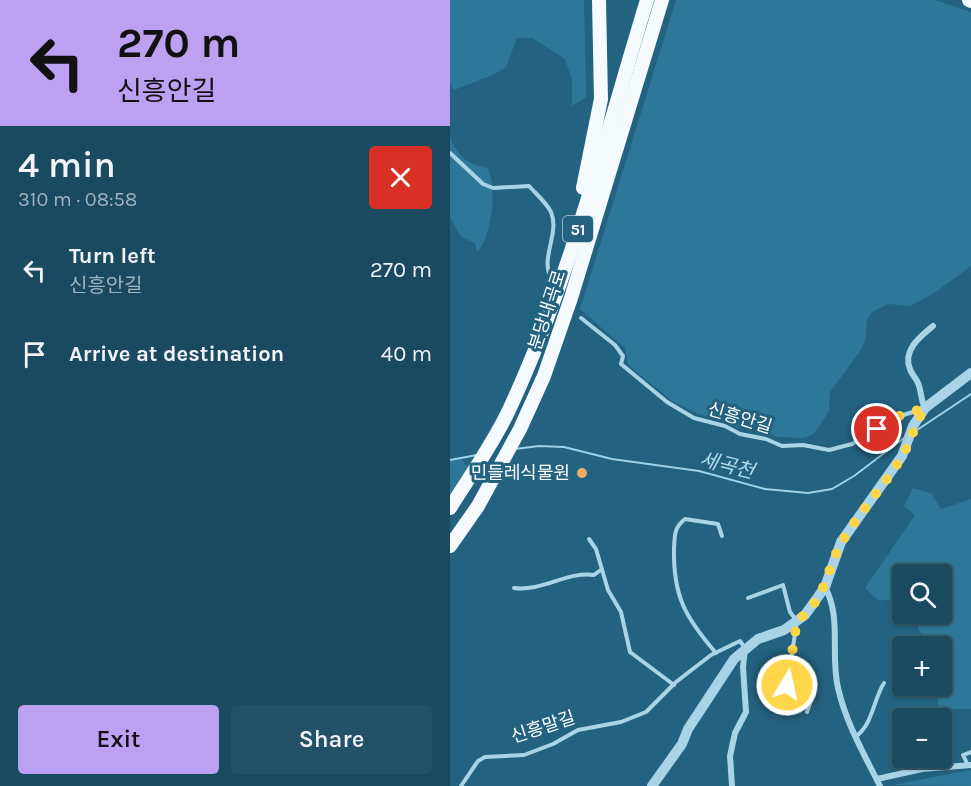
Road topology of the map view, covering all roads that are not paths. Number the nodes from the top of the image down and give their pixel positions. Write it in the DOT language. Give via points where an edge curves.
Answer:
graph roads {
  1 [pos="599,0"];
  2 [pos="647,0"];
  3 [pos="662,0"];
  4 [pos="450,153"];
  5 [pos="564,268"];
  6 [pos="551,278"];
  7 [pos="581,318"];
  8 [pos="933,326"];
  9 [pos="971,373"];
  10 [pos="925,408"];
  11 [pos="450,508"];
  12 [pos="722,536"];
  13 [pos="589,539"];
  14 [pos="450,546"];
  15 [pos="602,569"];
  16 [pos="825,587"];
  17 [pos="514,588"];
  18 [pos="748,598"];
  19 [pos="797,621"];
  20 [pos="745,649"];
  21 [pos="716,653"];
  22 [pos="884,682"];
  23 [pos="674,686"];
  24 [pos="807,712"];
  25 [pos="855,737"];
  26 [pos="971,752"];
  27 [pos="970,765"];
  28 [pos="903,768"];
  29 [pos="904,773"];
  30 [pos="877,779"];
  31 [pos="461,786"];
  32 [pos="652,786"];
  33 [pos="732,786"];
  34 [pos="880,786"];
  1 -- 5 [label="highway" via="601,99"];
  2 -- 5 [label="highway, 분당내곡로 / 51" via="600,165"];
  3 -- 14 [label="highway, 분당내곡로 / 51" via="544,376 478,506"];
  4 -- 6 [label="lane" via="483,184 493,188 529,186 544,202 554,223 547,267"];
  5 -- 11 [label="highway, 분당내곡로 / 51" via="508,411"];
  7 -- 10 [label="lane, 신흥안길" via="615,345 623,356 621,364 667,402 694,418 782,446 828,450 852,444 893,418"];
  8 -- 10 [label="street" via="914,342 909,360"];
  9 -- 10 [label="street, 신흥말길"];
  10 -- 16 [label="street, 신흥말길" via="913,426 902,456 841,542"];
  12 -- 21 [label="lane" via="718,524 685,519 677,525 674,535 677,591 694,628"];
  13 -- 15 [label="lane"];
  15 -- 17 [label="lane" via="548,585"];
  15 -- 23 [label="lane" via="623,618 630,652"];
  16 -- 19 [label="street, 신흥말길"];
  16 -- 25 [label="street" via="832,601 838,689"];
  18 -- 19 [label="lane" via="783,585 790,612"];
  19 -- 20 [label="street, 신흥말길"];
  19 -- 24 [label="lane" via="787,685 790,691 807,697"];
  20 -- 21 [label="lane, 신흥말길" via="740,641"];
  20 -- 32 [label="street, 신흥말길" via="720,677 682,744"];
  20 -- 33 [label="street" via="742,667 746,712 735,733 730,756"];
  21 -- 23 [label="lane, 신흥말길"];
  22 -- 25 [label="lane" via="874,700 870,720"];
  23 -- 31 [label="lane, 신흥말길" via="646,712 621,722 578,730 524,755 485,757"];
  25 -- 30 [label="street"];
  26 -- 27 [label="lane" via="963,755"];
  27 -- 29 [label="street"];
  28 -- 29 [label="lane"];
  29 -- 30 [label="street"];
  30 -- 34 [label="street"];
}
